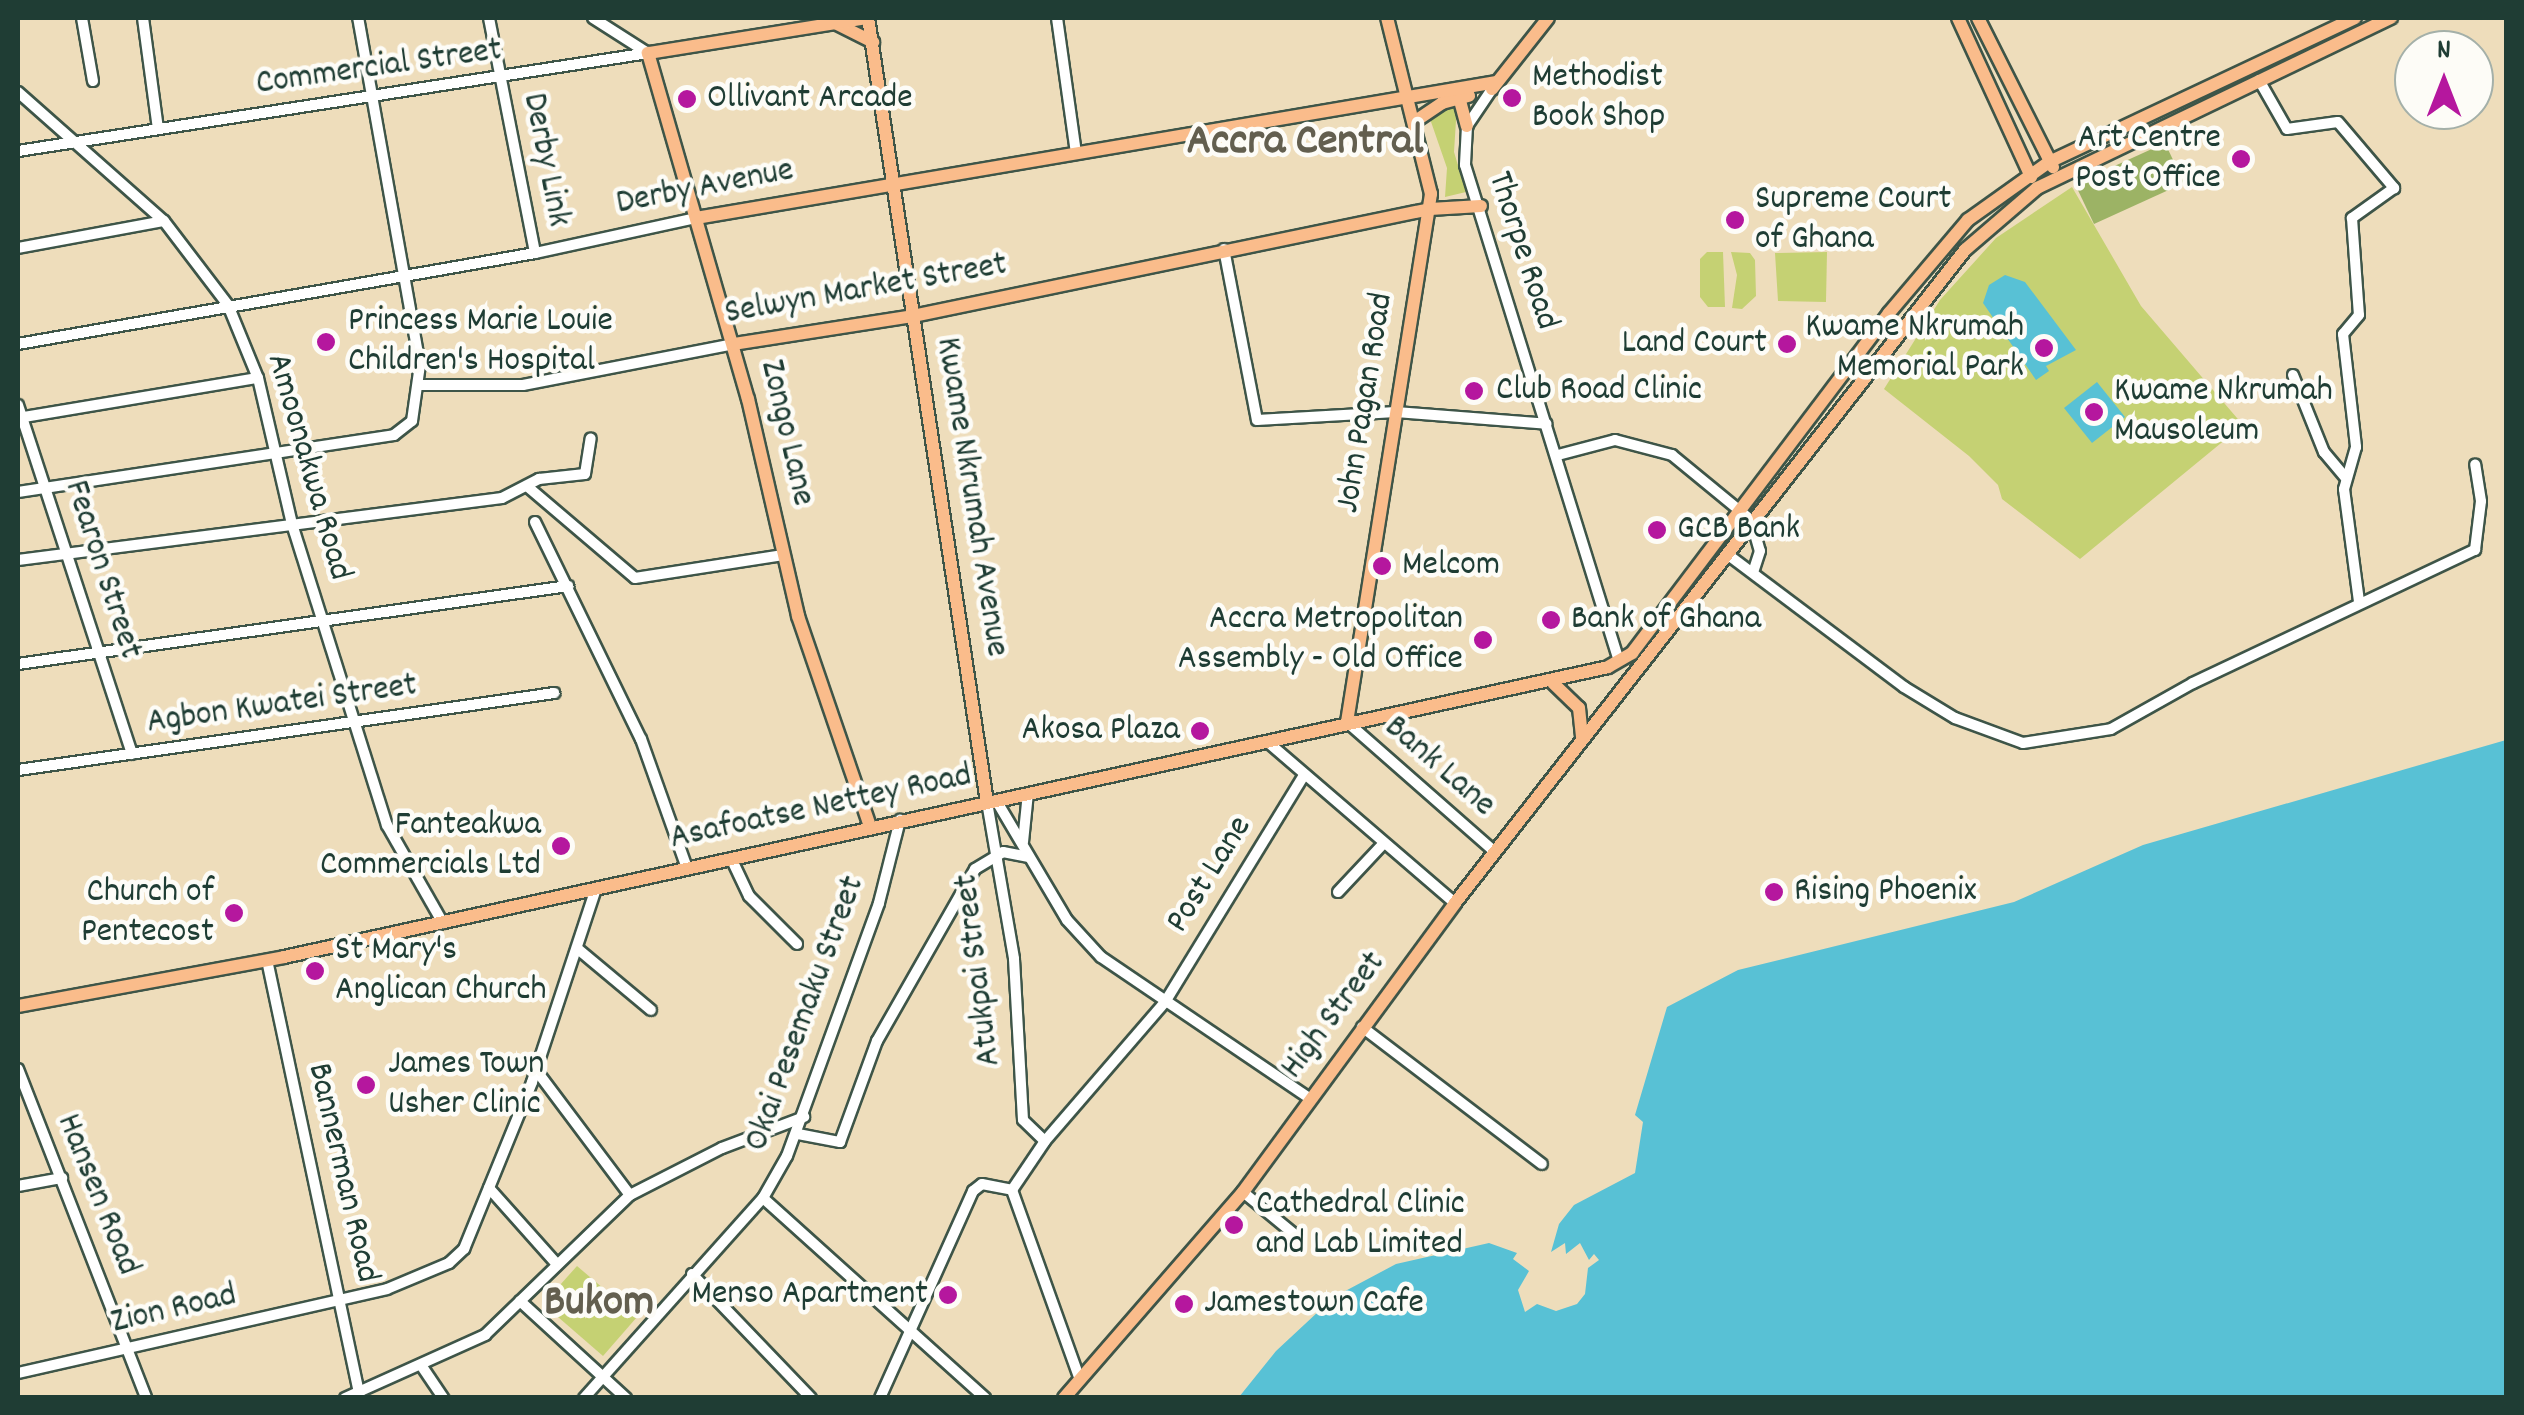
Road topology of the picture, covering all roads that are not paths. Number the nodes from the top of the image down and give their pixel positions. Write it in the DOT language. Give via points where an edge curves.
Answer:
graph roads {
  1 [pos="82,18"];
  2 [pos="143,18"];
  3 [pos="358,18"];
  4 [pos="488,18"];
  5 [pos="593,18"];
  6 [pos="784,18"];
  7 [pos="826,18"];
  8 [pos="867,18"];
  9 [pos="1057,18"];
  10 [pos="1387,18"];
  11 [pos="1548,18"];
  12 [pos="1958,18"];
  13 [pos="1978,18"];
  14 [pos="2355,18"];
  15 [pos="2390,18"];
  16 [pos="840,26"];
  17 [pos="772,35"];
  18 [pos="873,42"];
  19 [pos="648,53"];
  20 [pos="502,80"];
  21 [pos="2259,80"];
  22 [pos="92,81"];
  23 [pos="1494,87"];
  24 [pos="18,92"];
  25 [pos="1405,96"];
  26 [pos="1459,97"];
  27 [pos="370,99"];
  28 [pos="1414,122"];
  29 [pos="1466,126"];
  30 [pos="158,129"];
  31 [pos="75,141"];
  32 [pos="18,151"];
  33 [pos="1076,154"];
  34 [pos="2049,162"];
  35 [pos="2029,173"];
  36 [pos="2058,177"];
  37 [pos="894,186"];
  38 [pos="2037,188"];
  39 [pos="1481,206"];
  40 [pos="1430,209"];
  41 [pos="696,218"];
  42 [pos="164,221"];
  43 [pos="18,248"];
  44 [pos="1224,249"];
  45 [pos="534,253"];
  46 [pos="402,276"];
  47 [pos="228,305"];
  48 [pos="914,316"];
  49 [pos="18,344"];
  50 [pos="734,344"];
  51 [pos="2293,375"];
  52 [pos="258,378"];
  53 [pos="419,385"];
  54 [pos="18,405"];
  55 [pos="1396,412"];
  56 [pos="20,418"];
  57 [pos="1547,424"];
  58 [pos="591,438"];
  59 [pos="278,451"];
  60 [pos="1558,455"];
  61 [pos="2475,464"];
  62 [pos="2346,478"];
  63 [pos="528,487"];
  64 [pos="46,488"];
  65 [pos="18,492"];
  66 [pos="1740,510"];
  67 [pos="1752,520"];
  68 [pos="535,522"];
  69 [pos="292,524"];
  70 [pos="68,553"];
  71 [pos="1726,554"];
  72 [pos="784,556"];
  73 [pos="18,560"];
  74 [pos="1754,570"];
  75 [pos="568,586"];
  76 [pos="2358,601"];
  77 [pos="324,622"];
  78 [pos="1632,653"];
  79 [pos="102,657"];
  80 [pos="1620,661"];
  81 [pos="18,664"];
  82 [pos="1645,664"];
  83 [pos="1553,683"];
  84 [pos="554,693"];
  85 [pos="354,721"];
  86 [pos="1347,722"];
  87 [pos="1582,738"];
  88 [pos="1270,744"];
  89 [pos="132,754"];
  90 [pos="18,770"];
  91 [pos="1303,777"];
  92 [pos="986,781"];
  93 [pos="1028,794"];
  94 [pos="992,801"];
  95 [pos="900,820"];
  96 [pos="870,826"];
  97 [pos="1023,842"];
  98 [pos="1384,844"];
  99 [pos="1495,852"];
  100 [pos="996,855"];
  101 [pos="1028,857"];
  102 [pos="732,858"];
  103 [pos="687,868"];
  104 [pos="596,888"];
  105 [pos="1338,892"];
  106 [pos="1456,903"];
  107 [pos="442,923"];
  108 [pos="797,944"];
  109 [pos="578,949"];
  110 [pos="268,960"];
  111 [pos="1165,1002"];
  112 [pos="18,1006"];
  113 [pos="652,1010"];
  114 [pos="1362,1027"];
  115 [pos="18,1070"];
  116 [pos="536,1070"];
  117 [pos="1309,1098"];
  118 [pos="804,1117"];
  119 [pos="798,1134"];
  120 [pos="1045,1141"];
  121 [pos="1542,1164"];
  122 [pos="62,1178"];
  123 [pos="18,1186"];
  124 [pos="489,1188"];
  125 [pos="1012,1190"];
  126 [pos="1243,1192"];
  127 [pos="630,1194"];
  128 [pos="763,1198"];
  129 [pos="1294,1234"];
  130 [pos="555,1262"];
  131 [pos="692,1274"];
  132 [pos="342,1300"];
  133 [pos="520,1301"];
  134 [pos="912,1332"];
  135 [pos="129,1348"];
  136 [pos="421,1365"];
  137 [pos="18,1373"];
  138 [pos="602,1378"];
  139 [pos="1080,1380"];
  140 [pos="359,1394"];
  141 [pos="146,1398"];
  142 [pos="345,1398"];
  143 [pos="442,1398"];
  144 [pos="584,1398"];
  145 [pos="626,1398"];
  146 [pos="811,1398"];
  147 [pos="880,1398"];
  148 [pos="986,1398"];
  149 [pos="1064,1398"];
  1 -- 22 [label="street"];
  2 -- 30 [label="street"];
  3 -- 27 [label="street"];
  4 -- 20 [label="street, Derby Link"];
  5 -- 19 [label="street"];
  6 -- 17 [label="main road"];
  7 -- 16 [label="main road"];
  8 -- 16 [label="main road, Commercial Street"];
  8 -- 18 [label="main road, Kwame Nkrumah Avenue"];
  9 -- 33 [label="street"];
  10 -- 25 [label="main road, John Pagan Road"];
  11 -- 23 [label="main road"];
  12 -- 35 [label="main road"];
  13 -- 34 [label="main road"];
  14 -- 34 [label="main road, Asafoatse Nettey Road"];
  15 -- 21 [label="main road, High Street"];
  16 -- 17 [label="main road, Commercial Street"];
  16 -- 18 [label="main road"];
  17 -- 19 [label="main road, Commercial Street"];
  18 -- 37 [label="main road, Kwame Nkrumah Avenue"];
  19 -- 20 [label="street, Commercial Street"];
  19 -- 41 [label="main road, Zongo Lane"];
  20 -- 27 [label="street, Commercial Street"];
  20 -- 45 [label="street, Derby Link"];
  21 -- 36 [label="main road, High Street"];
  21 -- 62 [label="street" via="2287,129 2338,122 2394,188 2353,214 2360,315 2343,334 2356,447"];
  23 -- 25 [label="main road, Derby Avenue"];
  23 -- 26 [label="main road"];
  23 -- 29 [label="street"];
  24 -- 31 [label="street, Amoonakwa Road"];
  25 -- 28 [label="main road, John Pagan Road"];
  25 -- 33 [label="main road, Derby Avenue"];
  26 -- 28 [label="main road"];
  26 -- 29 [label="main road"];
  27 -- 30 [label="street, Commercial Street"];
  27 -- 46 [label="street"];
  28 -- 40 [label="main road, John Pagan Road"];
  29 -- 39 [label="street, Thorpe Road" via="1465,165"];
  30 -- 31 [label="street, Commercial Street"];
  31 -- 32 [label="street, Commercial Street"];
  31 -- 42 [label="street, Amoonakwa Road"];
  33 -- 37 [label="main road, Derby Avenue"];
  34 -- 35 [label="main road, Asafoatse Nettey Road"];
  34 -- 36 [label="main road"];
  35 -- 38 [label="main road"];
  35 -- 66 [label="main road, Asafoatse Nettey Road" via="1933,258"];
  36 -- 38 [label="main road, High Street"];
  37 -- 41 [label="main road, Derby Avenue"];
  37 -- 48 [label="main road, Kwame Nkrumah Avenue"];
  38 -- 67 [label="main road, High Street" via="1949,268"];
  39 -- 40 [label="main road, Selwyn Market Street"];
  39 -- 57 [label="street, Thorpe Road"];
  40 -- 44 [label="main road, Selwyn Market Street"];
  40 -- 55 [label="main road, John Pagan Road"];
  41 -- 45 [label="street, Derby Avenue"];
  41 -- 50 [label="main road, Zongo Lane"];
  42 -- 43 [label="street"];
  42 -- 47 [label="street, Amoonakwa Road"];
  44 -- 48 [label="main road, Selwyn Market Street"];
  44 -- 55 [label="street" via="1254,418"];
  45 -- 46 [label="street, Derby Avenue"];
  46 -- 47 [label="street, Derby Avenue"];
  46 -- 53 [label="street"];
  47 -- 49 [label="street, Derby Avenue"];
  47 -- 52 [label="street, Amoonakwa Road"];
  48 -- 50 [label="main road, Selwyn Market Street"];
  48 -- 92 [label="main road, Kwame Nkrumah Avenue"];
  50 -- 53 [label="street, Selwyn Market Street" via="523,385"];
  50 -- 72 [label="main road, Zongo Lane"];
  51 -- 62 [label="street" via="2324,452"];
  52 -- 56 [label="street"];
  52 -- 59 [label="street, Amoonakwa Road"];
  53 -- 59 [label="street" via="412,420 394,435"];
  54 -- 56 [label="street, Fearon Street"];
  55 -- 57 [label="street"];
  55 -- 86 [label="main road, John Pagan Road"];
  56 -- 64 [label="street, Fearon Street"];
  57 -- 60 [label="street, Thorpe Road"];
  58 -- 63 [label="street" via="584,474 540,479"];
  59 -- 64 [label="street"];
  59 -- 69 [label="street, Amoonakwa Road"];
  60 -- 66 [label="street" via="1614,440 1652,447"];
  60 -- 80 [label="street, Thorpe Road"];
  61 -- 76 [label="street" via="2480,545"];
  62 -- 76 [label="street"];
  63 -- 69 [label="street" via="502,498"];
  63 -- 72 [label="street" via="635,578"];
  64 -- 65 [label="street"];
  64 -- 70 [label="street, Fearon Street"];
  66 -- 67 [label="street"];
  66 -- 78 [label="main road, Asafoatse Nettey Road"];
  67 -- 71 [label="main road, High Street"];
  67 -- 74 [label="street" via="1760,551"];
  68 -- 75 [label="street"];
  69 -- 70 [label="street"];
  69 -- 77 [label="street, Amoonakwa Road"];
  70 -- 73 [label="street"];
  70 -- 79 [label="street, Fearon Street"];
  71 -- 74 [label="street"];
  71 -- 82 [label="main road, High Street"];
  72 -- 96 [label="main road, Zongo Lane"];
  74 -- 76 [label="street" via="1904,687 1955,718 2023,743 2111,730"];
  75 -- 77 [label="street"];
  75 -- 103 [label="street" via="646,752"];
  77 -- 79 [label="street"];
  77 -- 85 [label="street, Amoonakwa Road"];
  78 -- 80 [label="main road, Asafoatse Nettey Road"];
  78 -- 82 [label="main road"];
  79 -- 81 [label="street"];
  79 -- 89 [label="street, Fearon Street"];
  80 -- 83 [label="main road, Asafoatse Nettey Road"];
  82 -- 87 [label="main road, High Street"];
  83 -- 86 [label="main road, Asafoatse Nettey Road"];
  83 -- 87 [label="main road" via="1579,708"];
  84 -- 85 [label="street, Agbon Kwatei Street"];
  85 -- 89 [label="street, Agbon Kwatei Street"];
  85 -- 107 [label="street, Amoonakwa Road" via="387,824"];
  86 -- 88 [label="main road, Asafoatse Nettey Road"];
  86 -- 99 [label="street, Bank Lane"];
  87 -- 99 [label="main road, High Street"];
  88 -- 91 [label="street"];
  88 -- 93 [label="main road, Asafoatse Nettey Road"];
  89 -- 90 [label="street, Agbon Kwatei Street"];
  91 -- 98 [label="street"];
  91 -- 111 [label="street, Post Lane"];
  92 -- 94 [label="main road, Atukpai Street"];
  93 -- 94 [label="main road, Asafoatse Nettey Road"];
  93 -- 97 [label="street"];
  94 -- 95 [label="main road, Asafoatse Nettey Road"];
  94 -- 97 [label="street"];
  94 -- 100 [label="street, Atukpai Street"];
  95 -- 96 [label="main road, Asafoatse Nettey Road"];
  95 -- 118 [label="street, Okai Pesemaku Street" via="879,903"];
  96 -- 102 [label="main road, Asafoatse Nettey Road"];
  97 -- 101 [label="street"];
  98 -- 105 [label="street"];
  98 -- 106 [label="street"];
  99 -- 106 [label="main road, High Street"];
  100 -- 101 [label="street"];
  100 -- 119 [label="street" via="975,869 877,1041 837,1144"];
  100 -- 120 [label="street, Atukpai Street" via="1014,959 1024,1120"];
  101 -- 111 [label="street" via="1067,920 1101,957"];
  102 -- 103 [label="main road, Asafoatse Nettey Road"];
  102 -- 108 [label="street" via="748,896"];
  103 -- 104 [label="main road, Asafoatse Nettey Road"];
  104 -- 107 [label="main road, Asafoatse Nettey Road"];
  104 -- 109 [label="street, Zion Road"];
  106 -- 114 [label="main road, High Street"];
  107 -- 110 [label="main road, Asafoatse Nettey Road"];
  109 -- 113 [label="street"];
  109 -- 116 [label="street, Zion Road"];
  110 -- 112 [label="main road, Asafoatse Nettey Road"];
  110 -- 132 [label="street, Bannerman Road"];
  111 -- 117 [label="street"];
  111 -- 120 [label="street, Post Lane"];
  114 -- 117 [label="main road, High Street"];
  114 -- 121 [label="street"];
  115 -- 122 [label="street, Hansen Road"];
  116 -- 124 [label="street, Zion Road"];
  116 -- 127 [label="street"];
  117 -- 126 [label="main road, High Street"];
  118 -- 119 [label="street, Okai Pesemaku Street"];
  118 -- 127 [label="street"];
  119 -- 128 [label="street, Okai Pesemaku Street"];
  120 -- 125 [label="street, Post Lane"];
  122 -- 123 [label="street"];
  122 -- 135 [label="street, Hansen Road"];
  124 -- 130 [label="street"];
  124 -- 132 [label="street, Zion Road" via="464,1248 449,1263"];
  125 -- 134 [label="street" via="977,1186"];
  125 -- 139 [label="street"];
  126 -- 129 [label="street"];
  126 -- 139 [label="main road, High Street"];
  127 -- 130 [label="street"];
  128 -- 131 [label="street, Okai Pesemaku Street"];
  128 -- 134 [label="street"];
  130 -- 133 [label="street"];
  131 -- 138 [label="street, Okai Pesemaku Street"];
  131 -- 146 [label="street"];
  132 -- 135 [label="street, Zion Road"];
  132 -- 140 [label="street, Bannerman Road"];
  133 -- 136 [label="street" via="485,1334"];
  133 -- 138 [label="street"];
  134 -- 147 [label="street"];
  134 -- 148 [label="street"];
  135 -- 137 [label="street, Zion Road"];
  135 -- 141 [label="street, Hansen Road"];
  136 -- 140 [label="street"];
  136 -- 143 [label="street"];
  138 -- 144 [label="street, Okai Pesemaku Street"];
  138 -- 145 [label="street"];
  139 -- 149 [label="main road, High Street"];
  140 -- 142 [label="street"];
}
